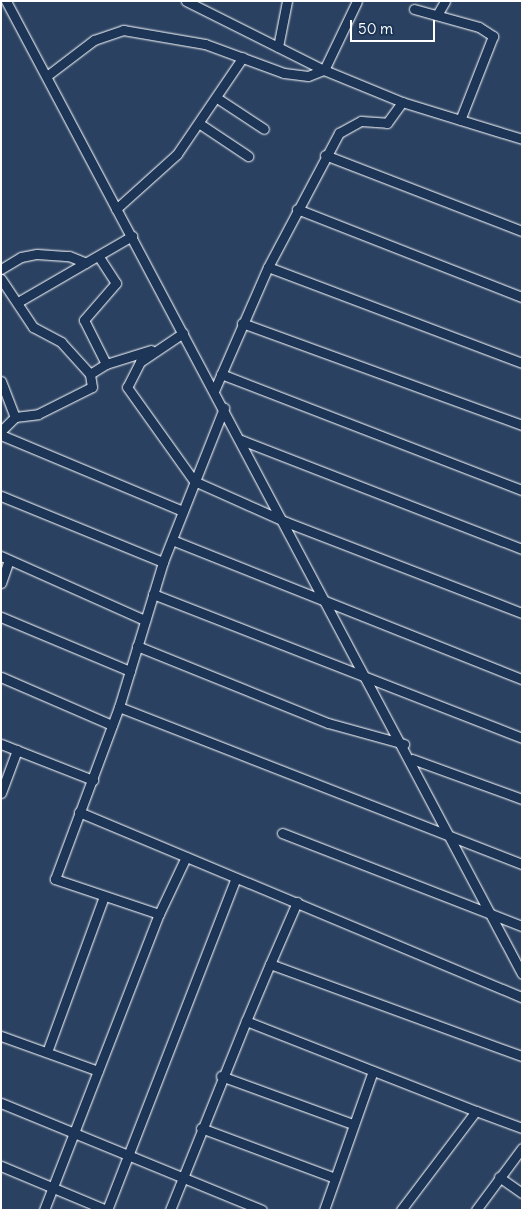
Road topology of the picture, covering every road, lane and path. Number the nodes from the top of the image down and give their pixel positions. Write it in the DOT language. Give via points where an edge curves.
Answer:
graph roads {
  1 [pos="6,1"];
  2 [pos="186,1"];
  3 [pos="288,1"];
  4 [pos="356,1"];
  5 [pos="445,1"];
  6 [pos="414,9"];
  7 [pos="437,15"];
  8 [pos="278,47"];
  9 [pos="244,57"];
  10 [pos="324,70"];
  11 [pos="48,75"];
  12 [pos="217,98"];
  13 [pos="402,102"];
  14 [pos="460,120"];
  15 [pos="200,124"];
  16 [pos="264,129"];
  17 [pos="522,139"];
  18 [pos="325,155"];
  19 [pos="248,156"];
  20 [pos="116,209"];
  21 [pos="297,209"];
  22 [pos="522,231"];
  23 [pos="132,236"];
  24 [pos="99,257"];
  25 [pos="86,263"];
  26 [pos="3,264"];
  27 [pos="268,267"];
  28 [pos="1,280"];
  29 [pos="522,297"];
  30 [pos="18,302"];
  31 [pos="242,323"];
  32 [pos="183,332"];
  33 [pos="154,350"];
  34 [pos="522,363"];
  35 [pos="106,364"];
  36 [pos="90,374"];
  37 [pos="221,374"];
  38 [pos="1,381"];
  39 [pos="214,390"];
  40 [pos="224,408"];
  41 [pos="14,416"];
  42 [pos="522,426"];
  43 [pos="1,431"];
  44 [pos="1,435"];
  45 [pos="241,440"];
  46 [pos="194,481"];
  47 [pos="522,490"];
  48 [pos="1,496"];
  49 [pos="183,511"];
  50 [pos="286,522"];
  51 [pos="172,540"];
  52 [pos="522,549"];
  53 [pos="5,558"];
  54 [pos="163,562"];
  55 [pos="1,583"];
  56 [pos="153,594"];
  57 [pos="328,605"];
  58 [pos="522,614"];
  59 [pos="1,618"];
  60 [pos="145,620"];
  61 [pos="137,646"];
  62 [pos="130,671"];
  63 [pos="1,677"];
  64 [pos="522,679"];
  65 [pos="368,682"];
  66 [pos="118,707"];
  67 [pos="112,724"];
  68 [pos="522,738"];
  69 [pos="1,744"];
  70 [pos="404,744"];
  71 [pos="18,750"];
  72 [pos="412,759"];
  73 [pos="93,780"];
  74 [pos="1,793"];
  75 [pos="522,799"];
  76 [pos="79,812"];
  77 [pos="282,833"];
  78 [pos="448,835"];
  79 [pos="186,857"];
  80 [pos="522,864"];
  81 [pos="236,878"];
  82 [pos="104,896"];
  83 [pos="298,902"];
  84 [pos="159,914"];
  85 [pos="491,915"];
  86 [pos="522,926"];
  87 [pos="270,964"];
  88 [pos="522,974"];
  89 [pos="522,997"];
  90 [pos="246,1020"];
  91 [pos="1,1036"];
  92 [pos="47,1052"];
  93 [pos="522,1056"];
  94 [pos="98,1071"];
  95 [pos="373,1071"];
  96 [pos="221,1076"];
  97 [pos="1,1102"];
  98 [pos="476,1111"];
  99 [pos="353,1124"];
  100 [pos="201,1128"];
  101 [pos="522,1128"];
  102 [pos="75,1130"];
  103 [pos="522,1148"];
  104 [pos="126,1155"];
  105 [pos="2,1169"];
  106 [pos="499,1177"];
  107 [pos="335,1178"];
  108 [pos="182,1179"];
  109 [pos="53,1187"];
  110 [pos="522,1193"];
  111 [pos="44,1210"];
  112 [pos="107,1210"];
  113 [pos="170,1210"];
  114 [pos="262,1210"];
  115 [pos="324,1210"];
  116 [pos="401,1210"];
  117 [pos="476,1210"];
  1 -- 11 [label="street"];
  2 -- 8 [label="street"];
  3 -- 8 [label="street"];
  4 -- 10 [label="street"];
  5 -- 7 [label="street"];
  6 -- 7 [label="street"];
  7 -- 14 [label="street" via="489,30 493,36"];
  8 -- 10 [label="street"];
  9 -- 10 [label="street" via="300,77"];
  9 -- 11 [label="street" via="205,44 123,30 94,40"];
  9 -- 12 [label="street"];
  10 -- 13 [label="street"];
  11 -- 20 [label="street"];
  12 -- 15 [label="street"];
  12 -- 16 [label="street"];
  13 -- 14 [label="street"];
  13 -- 18 [label="street" via="387,123 361,121 347,126"];
  14 -- 17 [label="street"];
  15 -- 19 [label="street"];
  15 -- 20 [label="street" via="155,177"];
  18 -- 21 [label="street"];
  18 -- 22 [label="street"];
  20 -- 23 [label="street"];
  21 -- 27 [label="street"];
  21 -- 29 [label="street"];
  23 -- 24 [label="street"];
  23 -- 32 [label="street"];
  24 -- 25 [label="street"];
  24 -- 35 [label="street" via="116,283 84,320"];
  25 -- 26 [label="street" via="69,256 37,254"];
  25 -- 30 [label="street"];
  27 -- 31 [label="street"];
  27 -- 34 [label="street"];
  28 -- 30 [label="street"];
  30 -- 36 [label="street" via="33,327 61,342"];
  31 -- 37 [label="street"];
  31 -- 42 [label="street"];
  32 -- 33 [label="street"];
  32 -- 39 [label="street"];
  33 -- 35 [label="street"];
  33 -- 46 [label="street" via="140,362 127,387"];
  35 -- 36 [label="street"];
  36 -- 41 [label="street" via="92,387 38,414"];
  37 -- 39 [label="street"];
  37 -- 47 [label="street"];
  38 -- 41 [label="street"];
  39 -- 40 [label="street"];
  40 -- 45 [label="street"];
  40 -- 46 [label="street"];
  41 -- 43 [label="street"];
  44 -- 49 [label="street"];
  45 -- 50 [label="street"];
  45 -- 52 [label="street"];
  46 -- 49 [label="street"];
  46 -- 50 [label="street"];
  48 -- 54 [label="street"];
  49 -- 51 [label="street"];
  50 -- 57 [label="street"];
  50 -- 58 [label="street"];
  51 -- 54 [label="street"];
  51 -- 57 [label="street"];
  53 -- 55 [label="street"];
  53 -- 60 [label="street"];
  54 -- 56 [label="street"];
  56 -- 60 [label="street"];
  56 -- 65 [label="street"];
  57 -- 64 [label="street"];
  57 -- 65 [label="street"];
  59 -- 62 [label="street"];
  60 -- 61 [label="street"];
  61 -- 62 [label="street"];
  61 -- 70 [label="street" via="328,723"];
  62 -- 66 [label="street"];
  63 -- 67 [label="street"];
  65 -- 68 [label="street"];
  65 -- 70 [label="street"];
  66 -- 67 [label="street"];
  66 -- 78 [label="street"];
  67 -- 73 [label="street"];
  69 -- 71 [label="street"];
  70 -- 72 [label="street"];
  71 -- 73 [label="street"];
  71 -- 74 [label="street"];
  72 -- 75 [label="street"];
  72 -- 78 [label="street"];
  73 -- 76 [label="street"];
  76 -- 79 [label="street"];
  76 -- 82 [label="street" via="55,879"];
  77 -- 85 [label="street"];
  78 -- 80 [label="street"];
  78 -- 85 [label="street"];
  79 -- 81 [label="street"];
  79 -- 84 [label="street"];
  81 -- 83 [label="street"];
  81 -- 104 [label="street"];
  82 -- 84 [label="street"];
  82 -- 92 [label="street"];
  83 -- 87 [label="street"];
  83 -- 89 [label="street"];
  84 -- 94 [label="street"];
  85 -- 86 [label="street"];
  85 -- 88 [label="street"];
  87 -- 90 [label="street"];
  87 -- 93 [label="street"];
  90 -- 95 [label="street"];
  90 -- 96 [label="street"];
  91 -- 92 [label="street"];
  92 -- 94 [label="street"];
  94 -- 102 [label="street"];
  95 -- 98 [label="street"];
  95 -- 99 [label="street"];
  96 -- 99 [label="street"];
  96 -- 100 [label="street"];
  97 -- 102 [label="street"];
  98 -- 101 [label="street"];
  98 -- 116 [label="street"];
  99 -- 107 [label="street"];
  100 -- 107 [label="street"];
  100 -- 108 [label="street"];
  102 -- 104 [label="street"];
  102 -- 109 [label="street"];
  103 -- 106 [label="street"];
  104 -- 108 [label="street"];
  104 -- 112 [label="street"];
  105 -- 109 [label="street"];
  106 -- 110 [label="street"];
  106 -- 117 [label="street"];
  107 -- 115 [label="street"];
  108 -- 113 [label="street"];
  108 -- 114 [label="street"];
  109 -- 111 [label="street"];
  109 -- 112 [label="street"];
}
